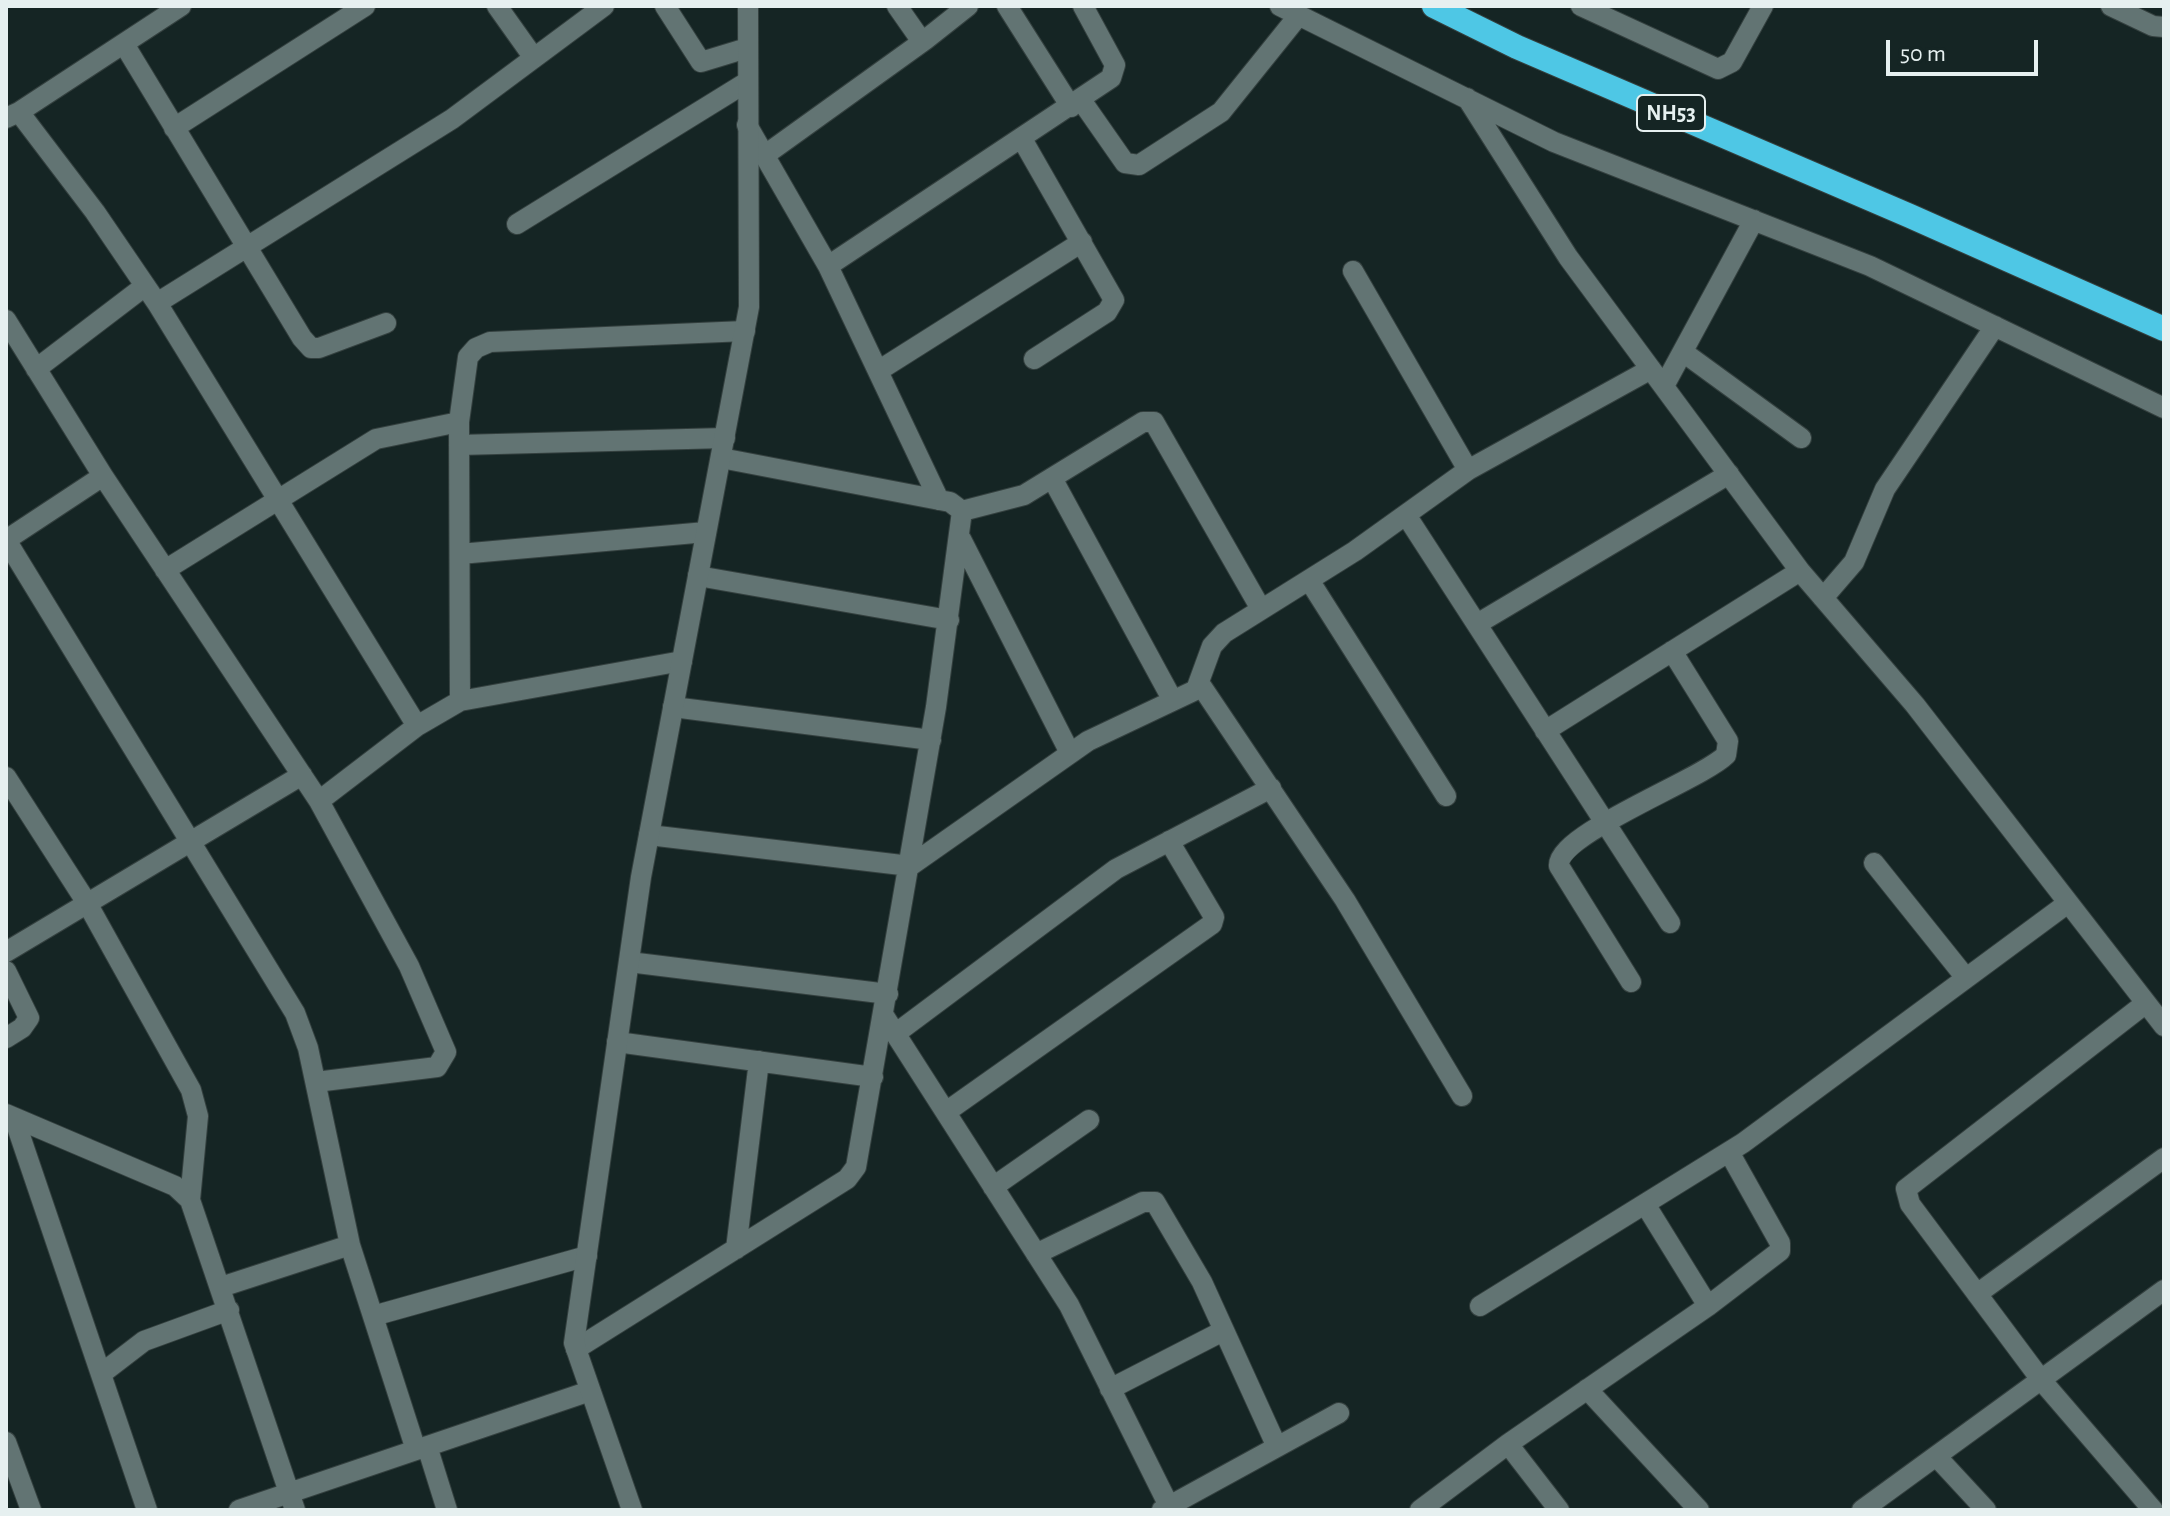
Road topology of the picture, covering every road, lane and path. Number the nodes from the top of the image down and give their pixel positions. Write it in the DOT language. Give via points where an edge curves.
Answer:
graph roads {
  1 [pos="181,6"];
  2 [pos="365,6"];
  3 [pos="497,6"];
  4 [pos="604,6"];
  5 [pos="665,6"];
  6 [pos="748,6"];
  7 [pos="897,6"];
  8 [pos="968,6"];
  9 [pos="1007,6"];
  10 [pos="1083,6"];
  11 [pos="1280,6"];
  12 [pos="1434,6"];
  13 [pos="1581,6"];
  14 [pos="1763,6"];
  15 [pos="2111,6"];
  16 [pos="1299,15"];
  17 [pos="2164,27"];
  18 [pos="925,40"];
  19 [pos="124,44"];
  20 [pos="747,48"];
  21 [pos="534,58"];
  22 [pos="747,82"];
  23 [pos="1467,98"];
  24 [pos="1076,104"];
  25 [pos="13,115"];
  26 [pos="747,125"];
  27 [pos="174,128"];
  28 [pos="1022,139"];
  29 [pos="765,155"];
  30 [pos="1754,220"];
  31 [pos="517,224"];
  32 [pos="1082,242"];
  33 [pos="247,247"];
  34 [pos="828,266"];
  35 [pos="1353,271"];
  36 [pos="151,295"];
  37 [pos="6,320"];
  38 [pos="386,323"];
  39 [pos="1995,326"];
  40 [pos="2164,329"];
  41 [pos="745,331"];
  42 [pos="1683,352"];
  43 [pos="1034,359"];
  44 [pos="36,369"];
  45 [pos="1651,369"];
  46 [pos="878,371"];
  47 [pos="1664,386"];
  48 [pos="2164,408"];
  49 [pos="459,422"];
  50 [pos="1801,438"];
  51 [pos="459,445"];
  52 [pos="723,448"];
  53 [pos="1468,470"];
  54 [pos="1729,474"];
  55 [pos="103,476"];
  56 [pos="1052,478"];
  57 [pos="276,498"];
  58 [pos="939,500"];
  59 [pos="962,511"];
  60 [pos="1406,515"];
  61 [pos="706,532"];
  62 [pos="961,539"];
  63 [pos="6,540"];
  64 [pos="460,554"];
  65 [pos="165,570"];
  66 [pos="1800,571"];
  67 [pos="698,576"];
  68 [pos="1309,580"];
  69 [pos="1823,598"];
  70 [pos="1261,609"];
  71 [pos="949,620"];
  72 [pos="1477,624"];
  73 [pos="1672,651"];
  74 [pos="682,661"];
  75 [pos="1197,687"];
  76 [pos="1172,699"];
  77 [pos="460,701"];
  78 [pos="673,707"];
  79 [pos="417,726"];
  80 [pos="1545,731"];
  81 [pos="931,740"];
  82 [pos="1070,753"];
  83 [pos="302,775"];
  84 [pos="6,777"];
  85 [pos="1271,788"];
  86 [pos="1446,796"];
  87 [pos="319,801"];
  88 [pos="1605,824"];
  89 [pos="649,835"];
  90 [pos="191,841"];
  91 [pos="1169,841"];
  92 [pos="1874,863"];
  93 [pos="910,866"];
  94 [pos="87,903"];
  95 [pos="2068,903"];
  96 [pos="1670,923"];
  97 [pos="6,952"];
  98 [pos="629,962"];
  99 [pos="6,971"];
  100 [pos="1966,978"];
  101 [pos="1631,982"];
  102 [pos="888,994"];
  103 [pos="2146,1003"];
  104 [pos="884,1016"];
  105 [pos="2164,1026"];
  106 [pos="895,1034"];
  107 [pos="6,1038"];
  108 [pos="617,1042"];
  109 [pos="759,1061"];
  110 [pos="873,1077"];
  111 [pos="316,1082"];
  112 [pos="1462,1096"];
  113 [pos="946,1112"];
  114 [pos="10,1116"];
  115 [pos="1089,1120"];
  116 [pos="1729,1152"];
  117 [pos="2164,1158"];
  118 [pos="993,1187"];
  119 [pos="190,1200"];
  120 [pos="1645,1204"];
  121 [pos="350,1245"];
  122 [pos="736,1249"];
  123 [pos="1036,1254"];
  124 [pos="587,1256"];
  125 [pos="221,1287"];
  126 [pos="2164,1290"];
  127 [pos="1977,1294"];
  128 [pos="1480,1306"];
  129 [pos="1708,1306"];
  130 [pos="229,1310"];
  131 [pos="373,1316"];
  132 [pos="1223,1331"];
  133 [pos="576,1349"];
  134 [pos="101,1374"];
  135 [pos="2042,1381"];
  136 [pos="1110,1389"];
  137 [pos="1587,1389"];
  138 [pos="590,1391"];
  139 [pos="1339,1413"];
  140 [pos="1272,1438"];
  141 [pos="6,1442"];
  142 [pos="1508,1444"];
  143 [pos="422,1448"];
  144 [pos="1936,1456"];
  145 [pos="292,1502"];
  146 [pos="1166,1505"];
  147 [pos="31,1510"];
  148 [pos="147,1510"];
  149 [pos="239,1510"];
  150 [pos="447,1510"];
  151 [pos="632,1510"];
  152 [pos="1420,1510"];
  153 [pos="1559,1510"];
  154 [pos="1699,1510"];
  155 [pos="1862,1510"];
  156 [pos="1986,1510"];
  157 [pos="2153,1510"];
  1 -- 19 [label="street"];
  2 -- 27 [label="street"];
  3 -- 21 [label="street"];
  4 -- 21 [label="street"];
  5 -- 20 [label="street" via="701,62"];
  6 -- 20 [label="street"];
  7 -- 18 [label="street"];
  8 -- 18 [label="street"];
  9 -- 24 [label="street"];
  10 -- 24 [label="street" via="1116,69"];
  11 -- 16 [label="street"];
  12 -- 40 [label="highway, NH53"];
  13 -- 14 [label="street" via="1718,69 1732,62"];
  15 -- 17 [label="street"];
  16 -- 23 [label="street"];
  16 -- 24 [label="street" via="1221,112 1139,165 1125,163"];
  18 -- 29 [label="street"];
  19 -- 25 [label="street"];
  19 -- 27 [label="street"];
  20 -- 22 [label="street"];
  21 -- 33 [label="street" via="452,119"];
  22 -- 26 [label="street"];
  22 -- 31 [label="street"];
  23 -- 30 [label="street" via="1554,142"];
  23 -- 45 [label="street" via="1568,257"];
  24 -- 28 [label="street"];
  25 -- 36 [label="street" via="95,212"];
  26 -- 29 [label="street"];
  26 -- 41 [label="street"];
  27 -- 33 [label="street"];
  28 -- 32 [label="street"];
  28 -- 34 [label="street"];
  29 -- 34 [label="street"];
  30 -- 39 [label="street" via="1870,266"];
  30 -- 42 [label="street"];
  32 -- 43 [label="street" via="1114,300 1107,312"];
  32 -- 46 [label="street"];
  33 -- 36 [label="street"];
  33 -- 38 [label="street" via="311,348"];
  34 -- 46 [label="street"];
  35 -- 53 [label="street"];
  36 -- 44 [label="street"];
  36 -- 57 [label="street"];
  37 -- 44 [label="street"];
  39 -- 48 [label="street"];
  39 -- 69 [label="street" via="1885,489 1854,562"];
  41 -- 49 [label="street" via="490,342 468,357"];
  41 -- 52 [label="street"];
  42 -- 47 [label="street"];
  42 -- 50 [label="street"];
  44 -- 55 [label="street"];
  45 -- 47 [label="street"];
  45 -- 53 [label="street"];
  46 -- 58 [label="street"];
  47 -- 54 [label="street"];
  49 -- 51 [label="street"];
  49 -- 57 [label="street" via="376,439"];
  51 -- 52 [label="street"];
  51 -- 64 [label="street"];
  52 -- 58 [label="street"];
  52 -- 61 [label="street"];
  53 -- 60 [label="street"];
  54 -- 66 [label="street"];
  54 -- 72 [label="street"];
  55 -- 63 [label="street"];
  55 -- 65 [label="street"];
  56 -- 59 [label="street" via="1024,495"];
  56 -- 70 [label="street" via="1143,422 1154,422"];
  56 -- 76 [label="street"];
  57 -- 65 [label="street"];
  57 -- 79 [label="street"];
  58 -- 59 [label="street"];
  59 -- 62 [label="street"];
  60 -- 68 [label="street"];
  60 -- 72 [label="street"];
  61 -- 64 [label="street"];
  61 -- 67 [label="street"];
  62 -- 71 [label="street"];
  62 -- 82 [label="street"];
  63 -- 90 [label="street"];
  64 -- 77 [label="street"];
  65 -- 83 [label="street"];
  66 -- 69 [label="street"];
  66 -- 73 [label="street"];
  67 -- 71 [label="street"];
  67 -- 74 [label="street"];
  68 -- 70 [label="street"];
  68 -- 86 [label="street"];
  69 -- 95 [label="street" via="1909,697"];
  70 -- 75 [label="street" via="1215,641"];
  71 -- 81 [label="street"];
  72 -- 80 [label="street"];
  73 -- 80 [label="street"];
  73 -- 88 [label="street" via="1729,749 1721,760"];
  74 -- 77 [label="street"];
  74 -- 78 [label="street"];
  75 -- 76 [label="street"];
  75 -- 85 [label="street" via="1207,690"];
  76 -- 82 [label="street"];
  77 -- 79 [label="street"];
  78 -- 81 [label="street"];
  78 -- 89 [label="street"];
  79 -- 87 [label="street"];
  80 -- 88 [label="street"];
  81 -- 93 [label="street"];
  82 -- 93 [label="street"];
  83 -- 87 [label="street"];
  83 -- 90 [label="street"];
  84 -- 94 [label="street"];
  85 -- 91 [label="street"];
  85 -- 112 [label="street"];
  87 -- 111 [label="street" via="409,966 446,1052 437,1067"];
  88 -- 96 [label="street"];
  88 -- 101 [label="street" via="1563,851 1559,866"];
  89 -- 93 [label="street"];
  89 -- 98 [label="street"];
  90 -- 94 [label="street"];
  90 -- 111 [label="street" via="295,1013"];
  91 -- 106 [label="street" via="1106,876"];
  91 -- 113 [label="street" via="1214,917 1212,924"];
  92 -- 100 [label="street"];
  93 -- 102 [label="street"];
  94 -- 97 [label="street"];
  94 -- 119 [label="street" via="196,1102"];
  95 -- 100 [label="street"];
  95 -- 103 [label="street"];
  98 -- 102 [label="street"];
  98 -- 108 [label="street"];
  99 -- 107 [label="street" via="29,1018"];
  100 -- 116 [label="street"];
  102 -- 104 [label="street"];
  103 -- 105 [label="street"];
  103 -- 127 [label="street" via="1906,1189 1910,1204"];
  104 -- 106 [label="street"];
  104 -- 110 [label="street"];
  106 -- 113 [label="street"];
  108 -- 109 [label="street"];
  108 -- 124 [label="street"];
  109 -- 110 [label="street"];
  109 -- 122 [label="street"];
  110 -- 122 [label="street" via="852,1173"];
  111 -- 121 [label="street"];
  113 -- 118 [label="street"];
  114 -- 119 [label="street" via="175,1186"];
  114 -- 134 [label="street"];
  115 -- 118 [label="street"];
  116 -- 120 [label="street"];
  116 -- 129 [label="street" via="1780,1251"];
  117 -- 127 [label="street"];
  118 -- 123 [label="street"];
  119 -- 125 [label="street"];
  120 -- 128 [label="street"];
  120 -- 129 [label="street"];
  121 -- 125 [label="street"];
  121 -- 131 [label="street"];
  122 -- 133 [label="street"];
  123 -- 132 [label="street" via="1143,1202 1155,1202 1202,1282"];
  123 -- 136 [label="street" via="1076,1318"];
  124 -- 131 [label="street"];
  124 -- 133 [label="street"];
  125 -- 130 [label="street"];
  126 -- 135 [label="street"];
  127 -- 135 [label="street"];
  129 -- 137 [label="street"];
  130 -- 134 [label="street" via="144,1341"];
  130 -- 145 [label="street"];
  131 -- 143 [label="street"];
  132 -- 136 [label="street"];
  132 -- 140 [label="street"];
  133 -- 138 [label="street"];
  134 -- 148 [label="street"];
  135 -- 144 [label="street"];
  135 -- 157 [label="street"];
  136 -- 146 [label="street"];
  137 -- 142 [label="street"];
  137 -- 154 [label="street"];
  138 -- 143 [label="street"];
  138 -- 151 [label="street"];
  139 -- 140 [label="street"];
  140 -- 146 [label="street"];
  141 -- 147 [label="street"];
  142 -- 152 [label="street"];
  142 -- 153 [label="street"];
  143 -- 145 [label="street"];
  143 -- 150 [label="street"];
  144 -- 155 [label="street"];
  144 -- 156 [label="street"];
  145 -- 149 [label="street"];
}
